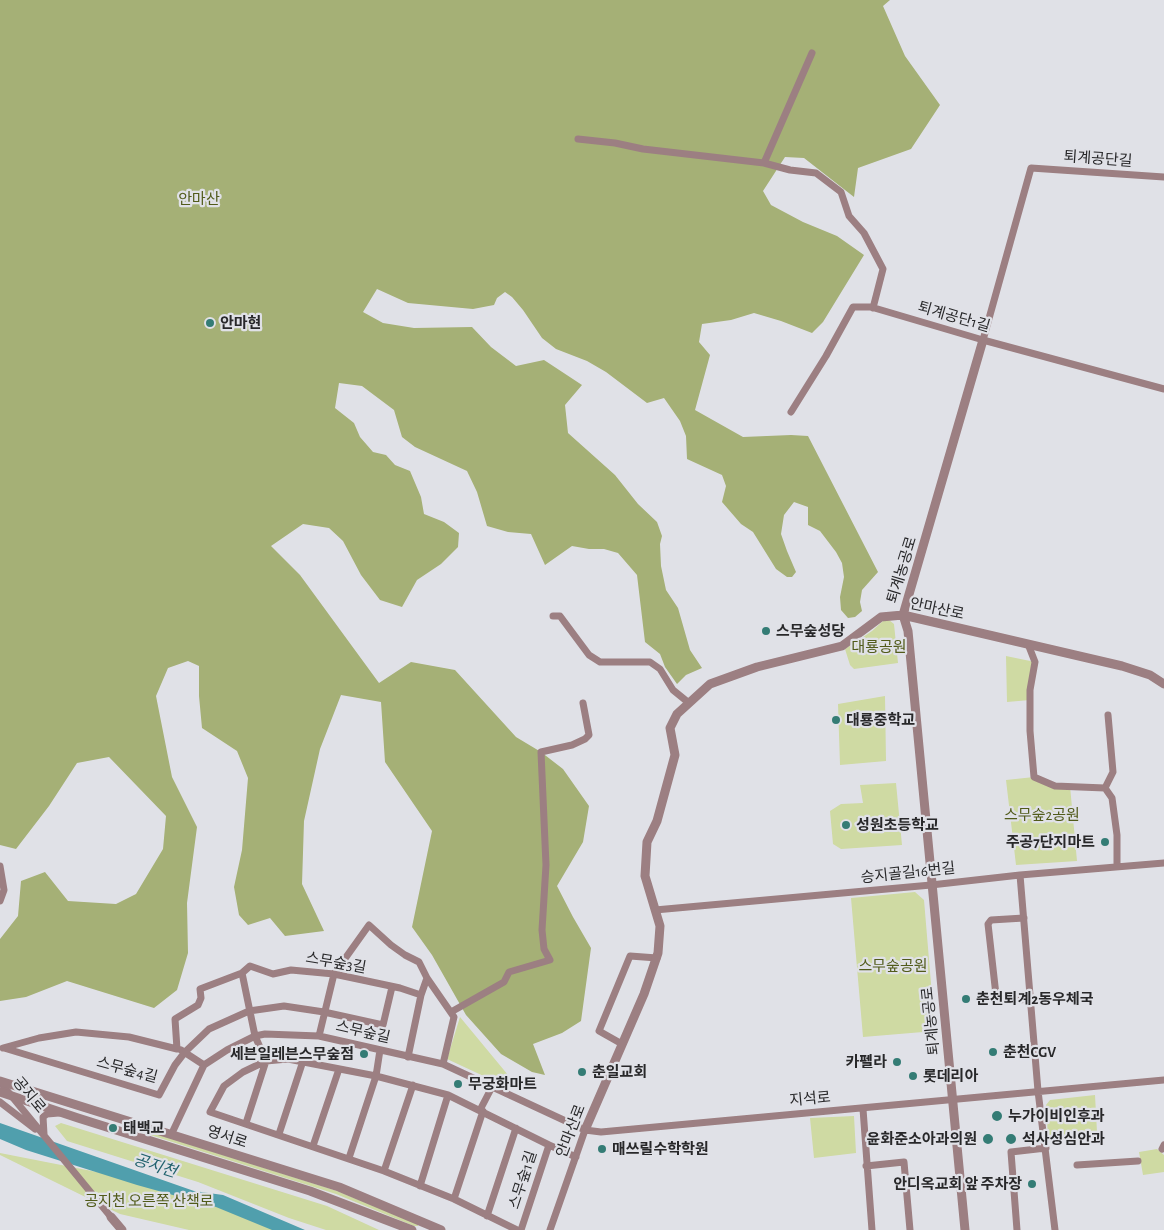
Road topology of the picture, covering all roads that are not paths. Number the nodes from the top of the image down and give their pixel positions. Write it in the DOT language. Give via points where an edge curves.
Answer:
graph roads {
  1 [pos="812,53"];
  2 [pos="578,139"];
  3 [pos="764,163"];
  4 [pos="1031,168"];
  5 [pos="1164,177"];
  6 [pos="873,308"];
  7 [pos="983,340"];
  8 [pos="1164,388"];
  9 [pos="791,412"];
  10 [pos="903,615"];
  11 [pos="553,616"];
  12 [pos="1028,644"];
  13 [pos="1164,684"];
  14 [pos="689,703"];
  15 [pos="583,704"];
  16 [pos="1108,715"];
  17 [pos="1105,788"];
  18 [pos="1164,863"];
  19 [pos="0,866"];
  20 [pos="1117,867"];
  21 [pos="1020,875"];
  22 [pos="931,885"];
  23 [pos="0,901"];
  24 [pos="655,910"];
  25 [pos="1024,918"];
  26 [pos="657,958"];
  27 [pos="242,973"];
  28 [pos="334,974"];
  29 [pos="427,978"];
  30 [pos="392,987"];
  31 [pos="420,995"];
  32 [pos="1031,999"];
  33 [pos="249,1011"];
  34 [pos="324,1012"];
  35 [pos="450,1012"];
  36 [pos="255,1036"];
  37 [pos="319,1036"];
  38 [pos="622,1044"];
  39 [pos="2,1047"];
  40 [pos="177,1048"];
  41 [pos="380,1050"];
  42 [pos="185,1052"];
  43 [pos="408,1057"];
  44 [pos="266,1061"];
  45 [pos="304,1061"];
  46 [pos="443,1064"];
  47 [pos="204,1066"];
  48 [pos="339,1069"];
  49 [pos="376,1076"];
  50 [pos="1164,1080"];
  51 [pos="0,1082"];
  52 [pos="413,1085"];
  53 [pos="492,1087"];
  54 [pos="1038,1091"];
  55 [pos="0,1092"];
  56 [pos="448,1095"];
  57 [pos="12,1096"];
  58 [pos="952,1099"];
  59 [pos="0,1102"];
  60 [pos="863,1109"];
  61 [pos="481,1111"];
  62 [pos="61,1112"];
  63 [pos="246,1123"];
  64 [pos="38,1126"];
  65 [pos="516,1128"];
  66 [pos="585,1130"];
  67 [pos="172,1133"];
  68 [pos="280,1134"];
  69 [pos="549,1145"];
  70 [pos="313,1146"];
  71 [pos="1046,1148"];
  72 [pos="576,1157"];
  73 [pos="349,1158"];
  74 [pos="1138,1161"];
  75 [pos="1076,1165"];
  76 [pos="866,1166"];
  77 [pos="384,1171"];
  78 [pos="420,1186"];
  79 [pos="454,1199"];
  80 [pos="487,1216"];
  81 [pos="111,1217"];
  82 [pos="122,1230"];
  83 [pos="412,1230"];
  84 [pos="441,1230"];
  85 [pos="519,1230"];
  86 [pos="550,1230"];
  87 [pos="872,1230"];
  88 [pos="910,1230"];
  89 [pos="964,1230"];
  90 [pos="1017,1230"];
  91 [pos="1054,1230"];
  1 -- 3 [label="street"];
  2 -- 3 [label="street" via="643,150"];
  3 -- 6 [label="street" via="816,173 841,192 849,216 864,233 884,269"];
  4 -- 5 [label="street, 퇴계공단길"];
  4 -- 7 [label="street, 퇴계농공로"];
  6 -- 7 [label="street, 퇴계공단1길"];
  6 -- 9 [label="street, 퇴계공단1길" via="853,307"];
  7 -- 8 [label="street, 퇴계공단1길"];
  7 -- 10 [label="street, 퇴계농공로"];
  10 -- 12 [label="street, 안마산로"];
  10 -- 14 [label="street, 안마산로" via="881,617 842,646 757,667 710,684"];
  10 -- 22 [label="street, 퇴계농공로" via="908,631"];
  11 -- 14 [label="street" via="560,616 589,655 600,662 650,662 660,669 673,690"];
  12 -- 13 [label="street, 안마산로" via="1122,666 1150,675"];
  12 -- 17 [label="street" via="1035,662 1030,690 1034,777 1055,786"];
  14 -- 24 [label="street, 안마산로" via="677,714 670,728 675,755 657,820 647,842 645,876"];
  15 -- 35 [label="street" via="589,735 572,745 541,752 546,865 542,930 544,950 550,960 509,972 504,982"];
  16 -- 17 [label="street" via="1113,772"];
  17 -- 20 [label="street" via="1112,798"];
  18 -- 20 [label="street, 승지골길16번길"];
  19 -- 23 [label="street" via="4,890"];
  20 -- 21 [label="street, 승지골길16번길"];
  21 -- 22 [label="street, 승지골길16번길"];
  21 -- 25 [label="street"];
  22 -- 24 [label="street, 승지골길16번길"];
  22 -- 58 [label="street, 퇴계농공로"];
  24 -- 26 [label="street, 안마산로" via="660,926"];
  25 -- 32 [label="street"];
  25 -- 32 [label="street" via="991,920 988,924 996,995 1002,1001"];
  26 -- 38 [label="street, 안마산로"];
  26 -- 38 [label="street" via="630,956 599,1031"];
  27 -- 28 [label="street, 스무숲3길" via="250,966 273,974 292,970"];
  27 -- 33 [label="street"];
  27 -- 40 [label="street, 스무숲3길" via="200,989 198,1005 175,1019"];
  28 -- 29 [label="street" via="369,925 391,945 419,962"];
  28 -- 30 [label="street, 스무숲3길"];
  28 -- 34 [label="street"];
  29 -- 31 [label="street"];
  29 -- 35 [label="street"];
  30 -- 31 [label="street, 스무숲3길"];
  30 -- 34 [label="street, 스무숲4길" via="383,1025"];
  31 -- 43 [label="street"];
  32 -- 54 [label="street"];
  33 -- 34 [label="street, 스무숲4길" via="284,1006"];
  33 -- 36 [label="street"];
  33 -- 42 [label="street, 스무숲4길" via="209,1029"];
  34 -- 37 [label="street"];
  35 -- 46 [label="street" via="454,1017"];
  36 -- 37 [label="street, 스무숲길"];
  36 -- 44 [label="street"];
  36 -- 47 [label="street, 스무숲길" via="226,1050"];
  37 -- 41 [label="street, 스무숲길"];
  38 -- 66 [label="street, 안마산로"];
  39 -- 40 [label="street" via="76,1032 129,1037"];
  39 -- 42 [label="street, 스무숲4길" via="158,1095"];
  40 -- 42 [label="street"];
  41 -- 43 [label="street, 스무숲길"];
  41 -- 49 [label="street"];
  42 -- 47 [label="street"];
  43 -- 46 [label="street, 스무숲길"];
  44 -- 45 [label="street, 스무숲1길"];
  44 -- 63 [label="street"];
  44 -- 63 [label="street, 스무숲1길" via="224,1086 210,1112"];
  45 -- 48 [label="street, 스무숲1길"];
  45 -- 68 [label="street"];
  46 -- 53 [label="street, 스무숲길"];
  47 -- 67 [label="street, 스무숲길"];
  48 -- 49 [label="street, 스무숲1길"];
  48 -- 70 [label="street"];
  49 -- 52 [label="street, 스무숲1길"];
  49 -- 73 [label="street"];
  50 -- 54 [label="street, 지석로"];
  51 -- 57 [label="street, 공지로"];
  51 -- 67 [label="street, 영서로"];
  52 -- 56 [label="street, 스무숲1길"];
  52 -- 77 [label="street"];
  53 -- 61 [label="street"];
  53 -- 66 [label="street, 스무숲길"];
  54 -- 58 [label="street, 지석로"];
  54 -- 71 [label="street"];
  55 -- 57 [label="street, 영서로"];
  56 -- 61 [label="street, 스무숲1길"];
  56 -- 78 [label="street"];
  57 -- 62 [label="street, 영서로"];
  57 -- 64 [label="street, 공지로"];
  58 -- 60 [label="street, 지석로"];
  58 -- 89 [label="street, 퇴계농공로"];
  59 -- 64 [label="street"];
  60 -- 66 [label="street, 지석로" via="600,1132"];
  60 -- 76 [label="street"];
  61 -- 65 [label="street, 스무숲1길"];
  61 -- 79 [label="street"];
  62 -- 64 [label="street" via="47,1114"];
  62 -- 83 [label="street, 영서로" via="310,1191"];
  63 -- 68 [label="street, 스무숲1길"];
  64 -- 81 [label="street"];
  65 -- 69 [label="street, 스무숲1길"];
  65 -- 80 [label="street, 스무숲1길"];
  66 -- 72 [label="street, 안마산로"];
  67 -- 84 [label="street, 영서로" via="339,1187"];
  68 -- 70 [label="street, 스무숲1길"];
  69 -- 72 [label="street"];
  69 -- 85 [label="street, 스무숲1길"];
  70 -- 73 [label="street, 스무숲1길"];
  71 -- 90 [label="street" via="1011,1152"];
  71 -- 91 [label="street"];
  72 -- 86 [label="street, 안마산로"];
  73 -- 77 [label="street, 스무숲1길"];
  74 -- 75 [label="street"];
  76 -- 87 [label="street"];
  76 -- 88 [label="street" via="904,1162"];
  77 -- 78 [label="street, 스무숲1길"];
  78 -- 79 [label="street, 스무숲1길"];
  79 -- 80 [label="street, 스무숲1길"];
  80 -- 85 [label="street, 스무숲1길"];
  81 -- 82 [label="street"];
}
